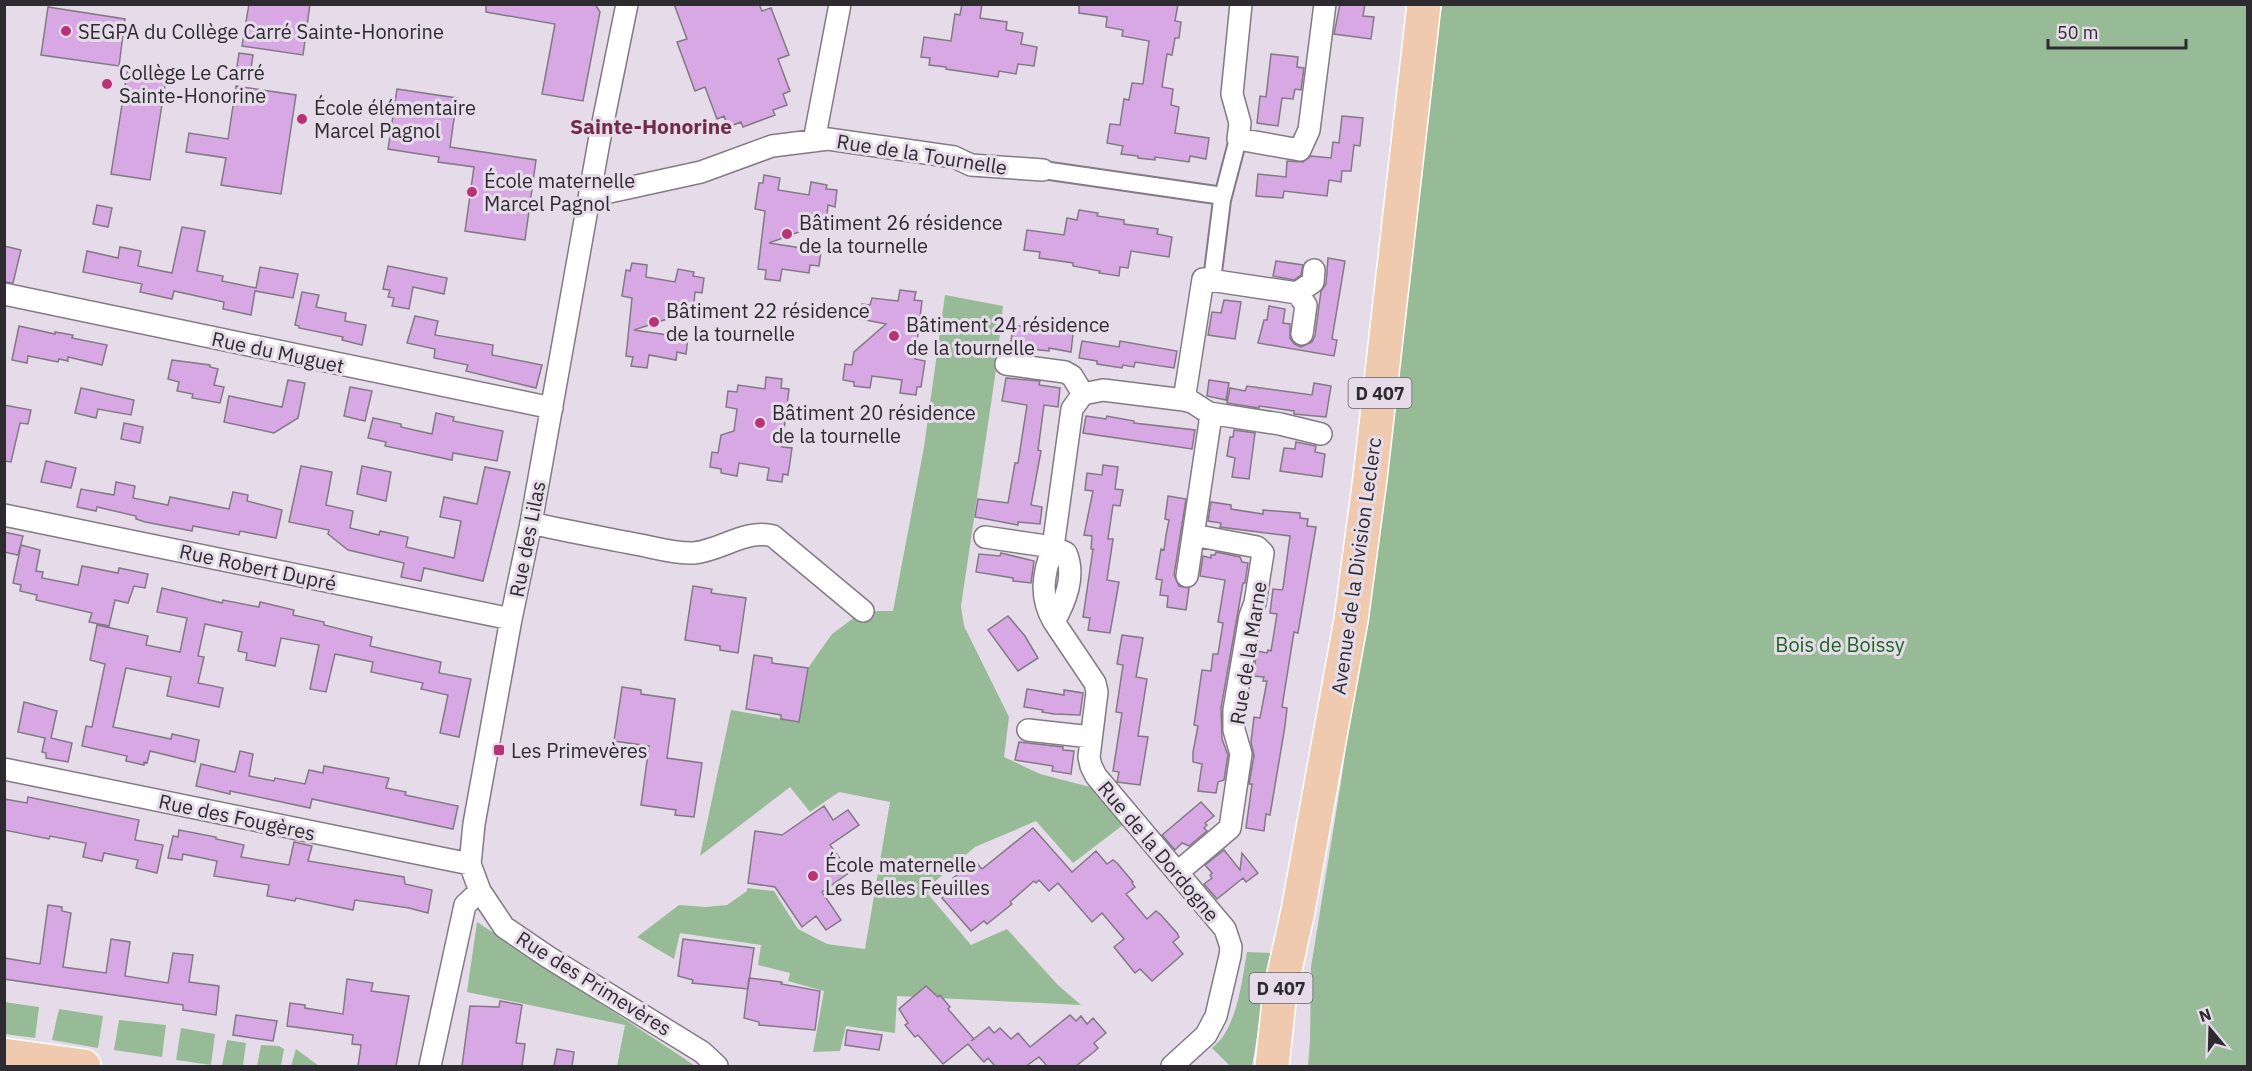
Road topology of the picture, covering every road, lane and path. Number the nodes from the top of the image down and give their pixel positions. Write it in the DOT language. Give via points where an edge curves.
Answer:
graph roads {
  1 [pos="627,4"];
  2 [pos="840,4"];
  3 [pos="1241,4"];
  4 [pos="1325,4"];
  5 [pos="1424,4"];
  6 [pos="1239,139"];
  7 [pos="814,141"];
  8 [pos="1043,170"];
  9 [pos="591,196"];
  10 [pos="1222,198"];
  11 [pos="1314,270"];
  12 [pos="1212,280"];
  13 [pos="1297,293"];
  14 [pos="4,294"];
  15 [pos="1302,334"];
  16 [pos="1006,364"];
  17 [pos="1083,394"];
  18 [pos="1184,400"];
  19 [pos="552,408"];
  20 [pos="1209,412"];
  21 [pos="1321,434"];
  22 [pos="4,515"];
  23 [pos="531,523"];
  24 [pos="1193,535"];
  25 [pos="985,537"];
  26 [pos="1053,547"];
  27 [pos="1187,576"];
  28 [pos="863,611"];
  29 [pos="511,619"];
  30 [pos="1028,730"];
  31 [pos="1091,737"];
  32 [pos="4,769"];
  33 [pos="470,864"];
  34 [pos="1178,872"];
  35 [pos="480,891"];
  36 [pos="1298,911"];
  37 [pos="4,1054"];
  38 [pos="84,1066"];
  39 [pos="430,1066"];
  40 [pos="717,1066"];
  41 [pos="1172,1066"];
  42 [pos="1272,1066"];
  43 [pos="1294,1066"];
  1 -- 9 [label="street, Rue des Lilas"];
  2 -- 7 [label="street"];
  3 -- 6 [label="street" via="1232,94 1240,123"];
  4 -- 6 [label="street" via="1309,130 1300,150"];
  5 -- 36 [label="main road, Avenue de la Division Leclerc / D 407" via="1372,467"];
  6 -- 10 [label="street"];
  7 -- 8 [label="street, Rue de la Tournelle" via="828,139 954,157 971,165"];
  7 -- 9 [label="street, Rue de la Tournelle" via="772,146 701,172"];
  8 -- 10 [label="street, Rue de la Tournelle"];
  9 -- 19 [label="street, Rue des Lilas"];
  10 -- 12 [label="street"];
  11 -- 13 [label="street" via="1313,282"];
  12 -- 13 [label="street"];
  12 -- 18 [label="street" via="1203,279"];
  13 -- 15 [label="street" via="1306,305"];
  14 -- 19 [label="street, Rue du Muguet"];
  16 -- 17 [label="street" via="1065,372"];
  17 -- 18 [label="street" via="1103,390"];
  17 -- 26 [label="street" via="1072,409"];
  18 -- 20 [label="street"];
  19 -- 23 [label="street, Rue des Lilas"];
  20 -- 21 [label="street"];
  20 -- 24 [label="street"];
  22 -- 29 [label="street, Rue Robert Dupré"];
  23 -- 28 [label="street" via="693,553 750,534 773,536"];
  23 -- 29 [label="street, Rue des Lilas"];
  24 -- 27 [label="street"];
  24 -- 34 [label="street, Rue de la Marne" via="1257,547 1263,553 1234,710 1234,730 1241,754 1230,828"];
  25 -- 26 [label="street"];
  26 -- 31 [label="street, Rue de la Dordogne" via="1066,553 1070,569 1065,602 1054,622 1095,682"];
  29 -- 33 [label="street, Rue des Lilas"];
  30 -- 31 [label="street"];
  31 -- 34 [label="street, Rue de la Dordogne" via="1089,757 1096,776"];
  32 -- 33 [label="street, Rue des Fougères"];
  33 -- 35 [label="street, Rue des Lilas"];
  34 -- 41 [label="street, Rue de la Dordogne" via="1225,929 1231,947 1216,1016 1206,1035"];
  35 -- 39 [label="street" via="465,905"];
  35 -- 40 [label="street, Rue des Primevères" via="504,927 702,1052"];
  36 -- 42 [label="main road, Avenue de la Division Leclerc / D 407" via="1280,992"];
  36 -- 43 [label="main road, Avenue de la Division Leclerc / D 407"];
  37 -- 38 [label="main road"];
}
